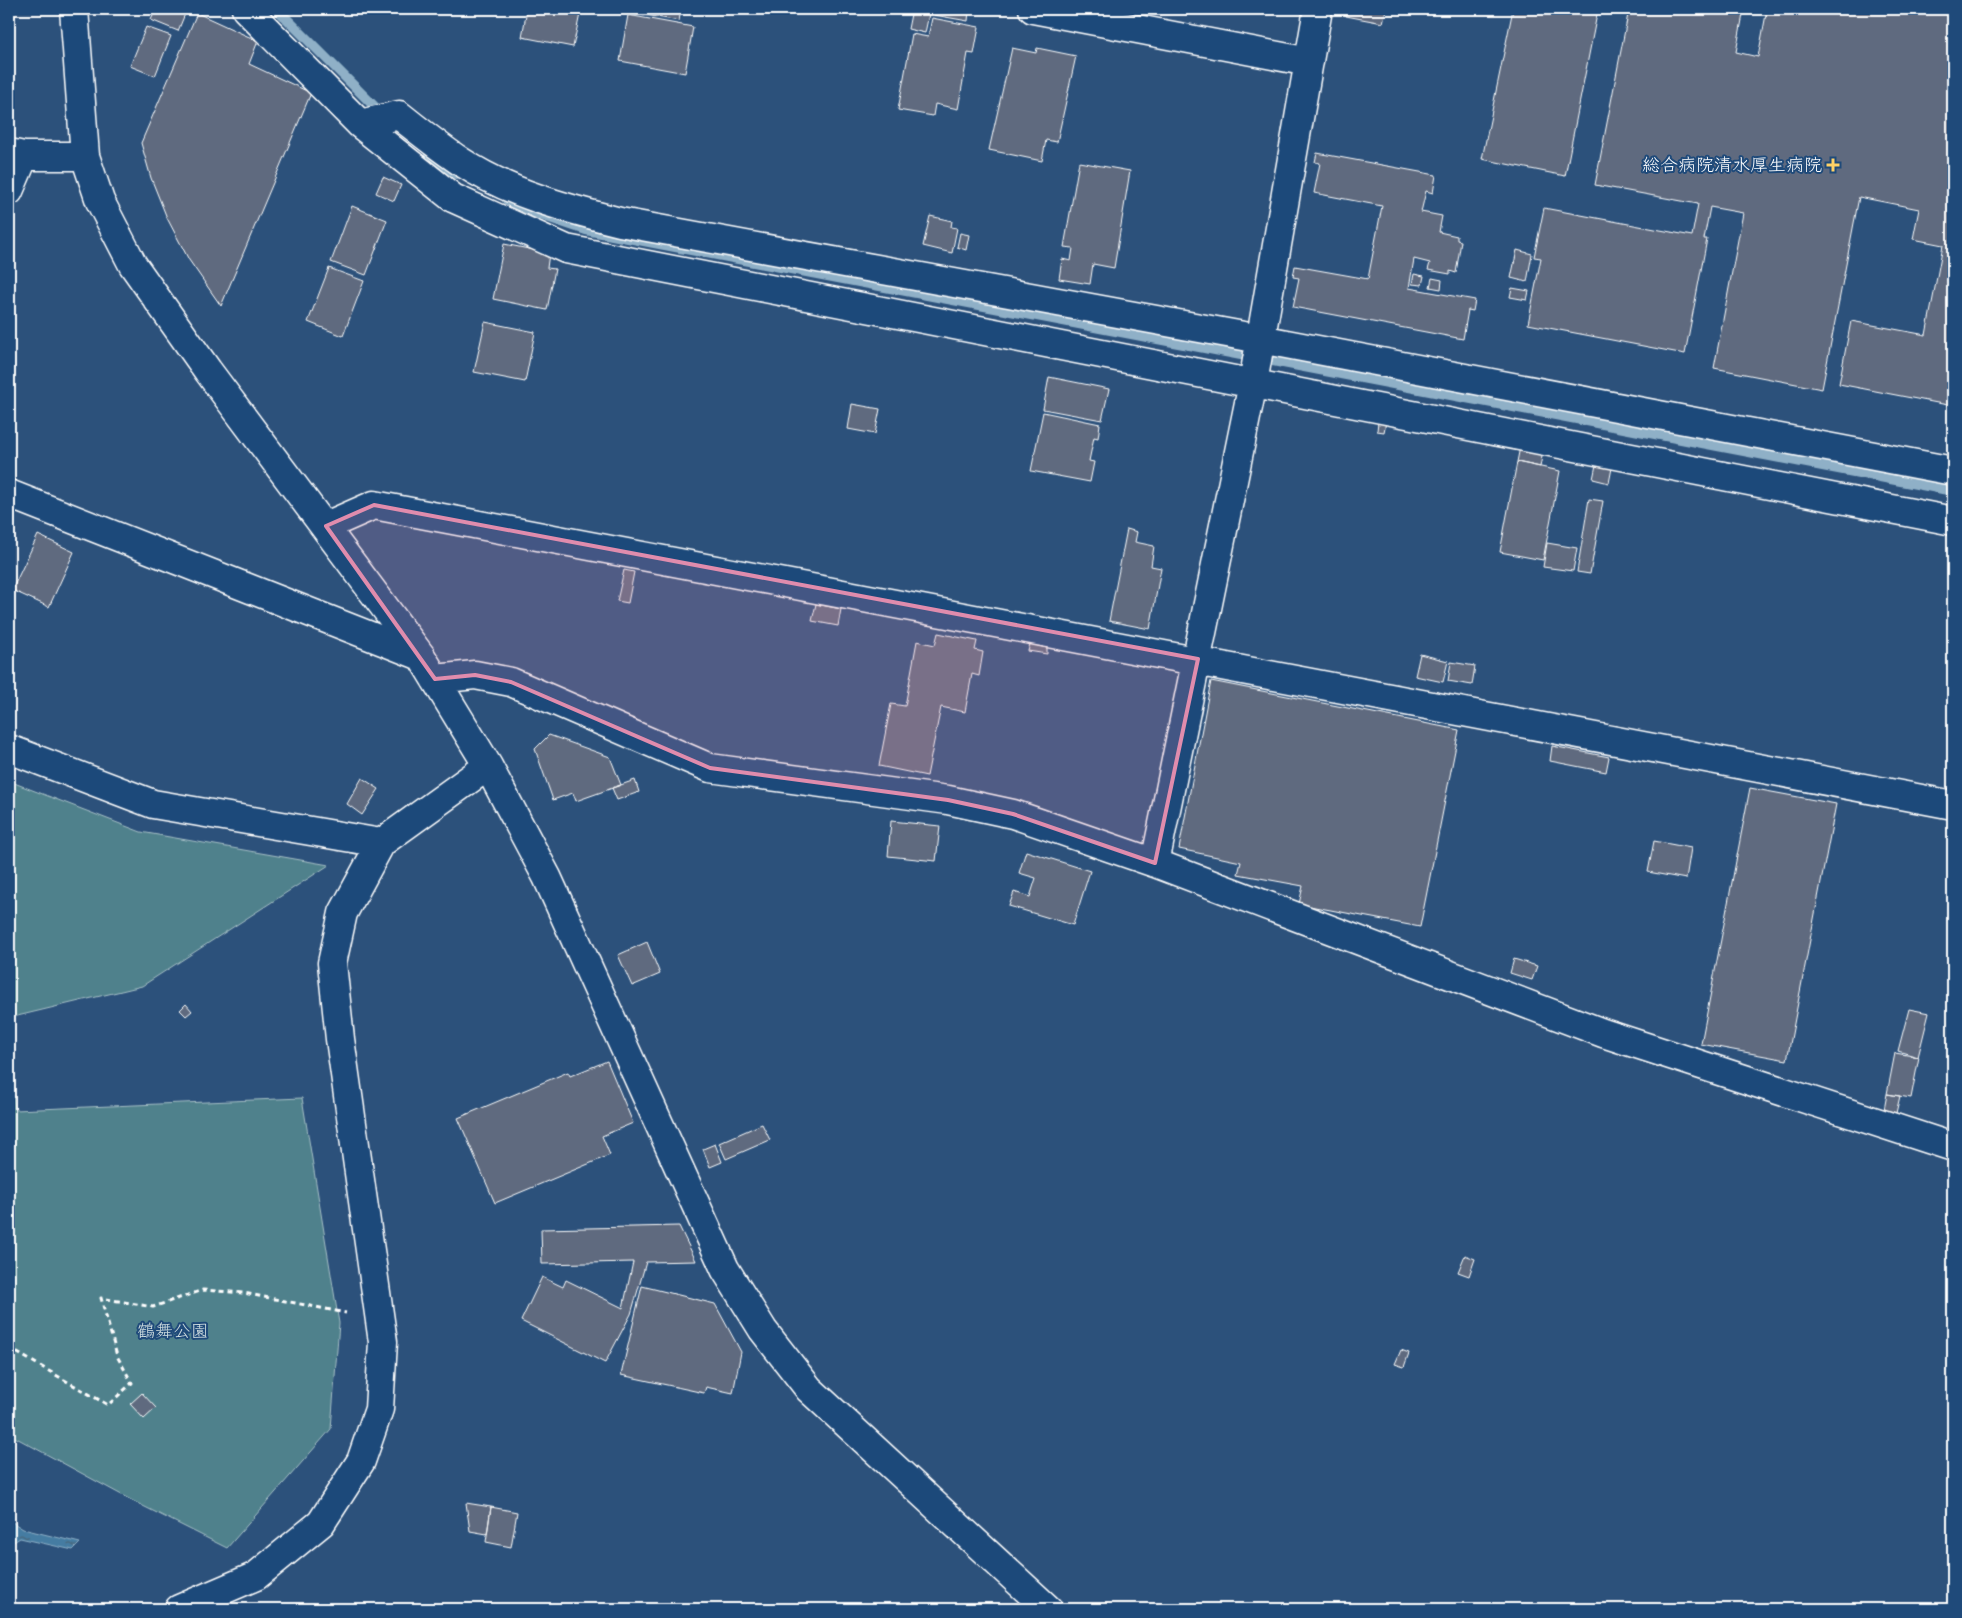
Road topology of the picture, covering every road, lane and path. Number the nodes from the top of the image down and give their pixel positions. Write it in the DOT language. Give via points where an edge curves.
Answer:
graph roads {
  1 [pos="74,9"];
  2 [pos="246,9"];
  3 [pos="1033,9"];
  4 [pos="1318,9"];
  5 [pos="1309,62"];
  6 [pos="360,124"];
  7 [pos="16,154"];
  8 [pos="86,156"];
  9 [pos="9,191"];
  10 [pos="1260,339"];
  11 [pos="1253,383"];
  12 [pos="1953,471"];
  13 [pos="9,494"];
  14 [pos="1953,521"];
  15 [pos="326,526"];
  16 [pos="1198,660"];
  17 [pos="428,668"];
  18 [pos="9,749"];
  19 [pos="488,766"];
  20 [pos="1953,805"];
  21 [pos="381,843"];
  22 [pos="1155,863"];
  23 [pos="1953,1147"];
  24 [pos="379,1317"];
  25 [pos="9,1348"];
  26 [pos="179,1609"];
  27 [pos="1048,1609"];
  1 -- 8 [label="street"];
  2 -- 6 [label="street"];
  3 -- 5 [label="street"];
  4 -- 5 [label="street"];
  5 -- 10 [label="street"];
  6 -- 10 [label="street" via="399,115 461,162 524,194 620,222"];
  6 -- 11 [label="street" via="453,198 566,248"];
  7 -- 8 [label="street"];
  7 -- 9 [label="street"];
  8 -- 15 [label="street" via="100,201 133,265 208,371"];
  10 -- 11 [label="street"];
  10 -- 12 [label="street"];
  11 -- 14 [label="street"];
  11 -- 16 [label="street"];
  13 -- 17 [label="street"];
  15 -- 16 [label="street" via="374,505"];
  15 -- 17 [label="street"];
  16 -- 20 [label="street"];
  16 -- 22 [label="street"];
  17 -- 19 [label="street"];
  17 -- 22 [label="street" via="511,682 710,768 948,800 1013,814"];
  18 -- 21 [label="street" via="153,804"];
  19 -- 21 [label="street"];
  19 -- 27 [label="street" via="547,877 725,1269 763,1330 808,1389"];
  21 -- 24 [label="street" via="343,913 332,963"];
  22 -- 23 [label="street" via="1603,1034"];
  24 -- 25 [label="path" via="244,1293 203,1290 153,1307 101,1298 117,1356 132,1383 108,1405"];
  24 -- 26 [label="street" via="383,1342 379,1409 361,1461 321,1523 256,1576"];
}
